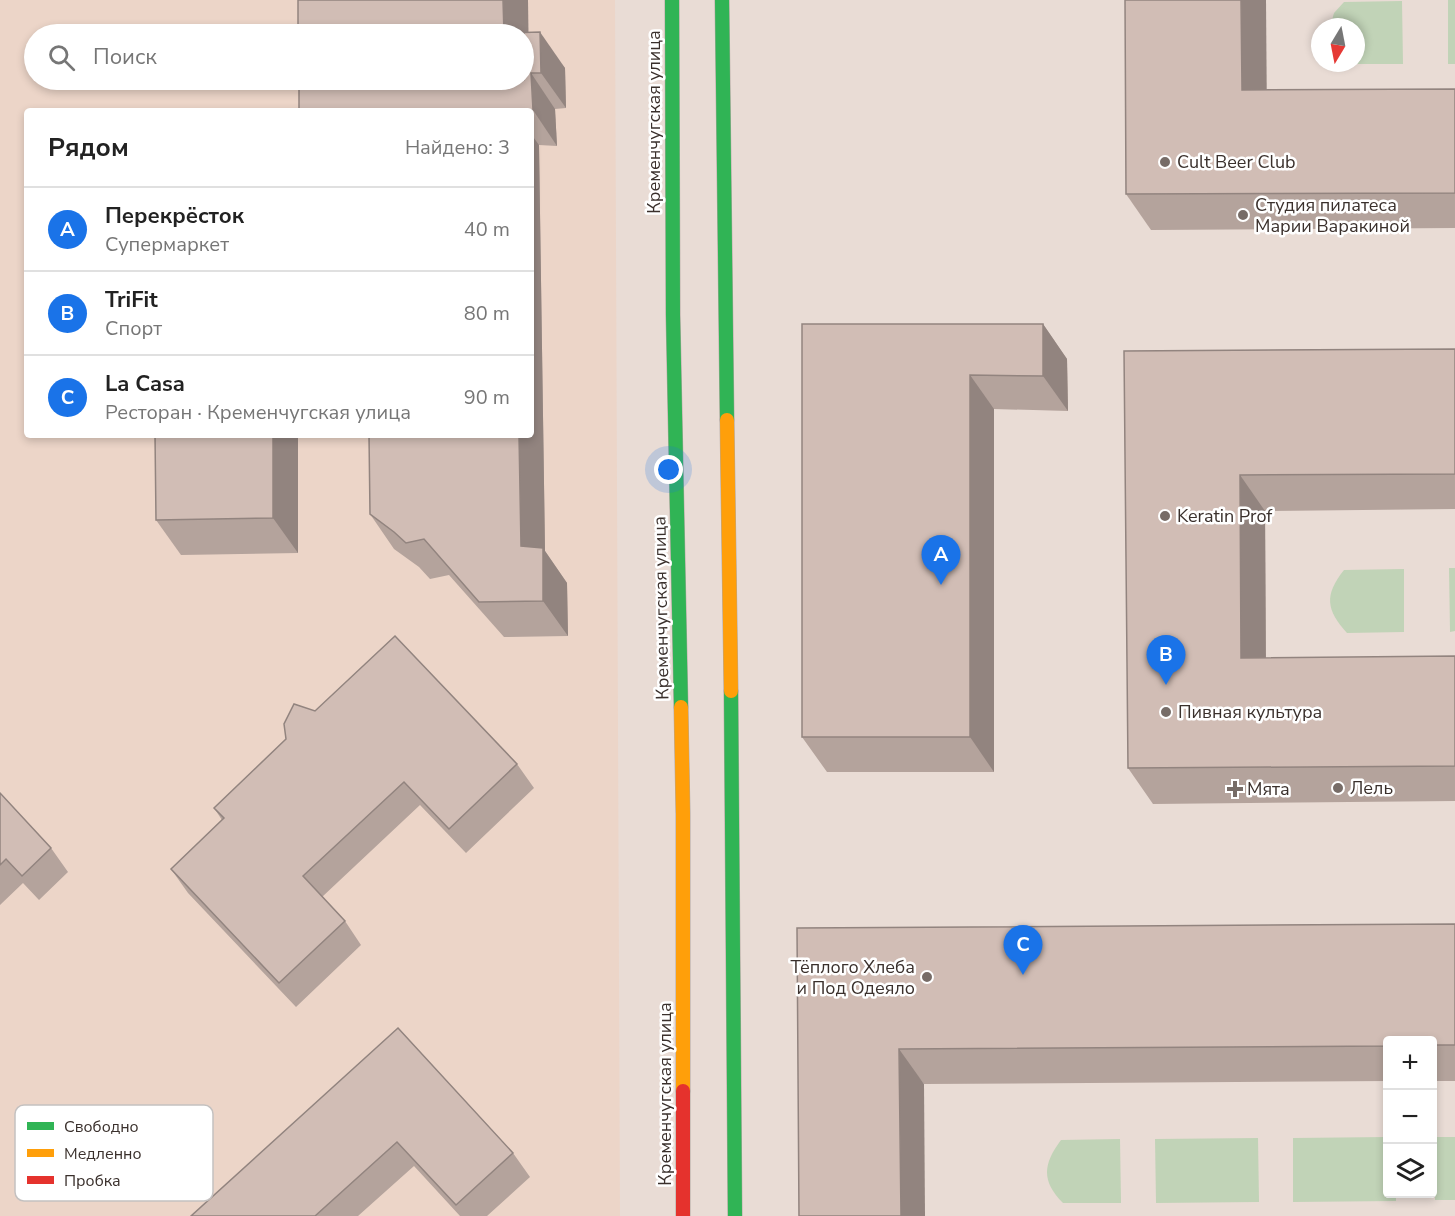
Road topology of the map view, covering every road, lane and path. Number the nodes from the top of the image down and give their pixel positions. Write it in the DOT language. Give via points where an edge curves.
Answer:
graph roads {
  1 [pos="672,0"];
  2 [pos="722,0"];
  3 [pos="683,1216"];
  4 [pos="735,1216"];
  1 -- 3 [label="street, Кременчугская улица" via="673,315 683,814"];
  2 -- 4 [label="street"];
}
